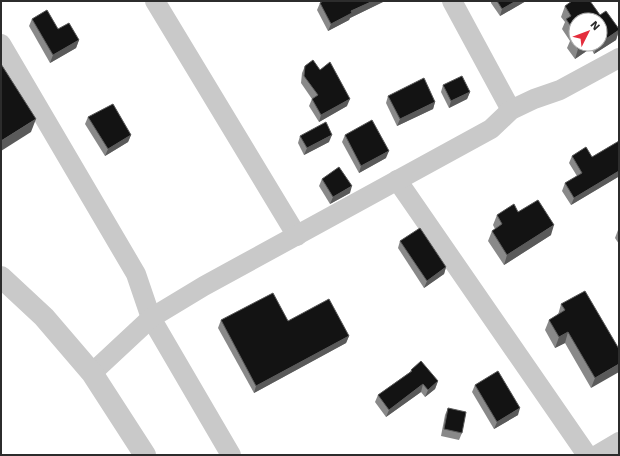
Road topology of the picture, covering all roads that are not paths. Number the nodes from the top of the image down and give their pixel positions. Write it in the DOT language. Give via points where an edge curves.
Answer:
graph roads {
  1 [pos="155,1"];
  2 [pos="452,1"];
  3 [pos="1,44"];
  4 [pos="619,58"];
  5 [pos="511,110"];
  6 [pos="397,180"];
  7 [pos="296,236"];
  8 [pos="1,277"];
  9 [pos="151,318"];
  10 [pos="92,373"];
  11 [pos="619,442"];
  12 [pos="145,455"];
  13 [pos="231,455"];
  14 [pos="587,455"];
  15 [pos="597,455"];
  1 -- 7 [label="street"];
  2 -- 5 [label="street"];
  3 -- 9 [label="street" via="136,274"];
  4 -- 5 [label="street" via="560,90"];
  5 -- 6 [label="street" via="491,129"];
  6 -- 7 [label="street"];
  6 -- 14 [label="street"];
  7 -- 9 [label="street"];
  8 -- 10 [label="street" via="44,317"];
  9 -- 10 [label="street"];
  9 -- 13 [label="street"];
  10 -- 12 [label="street"];
  11 -- 15 [label="street"];
}
